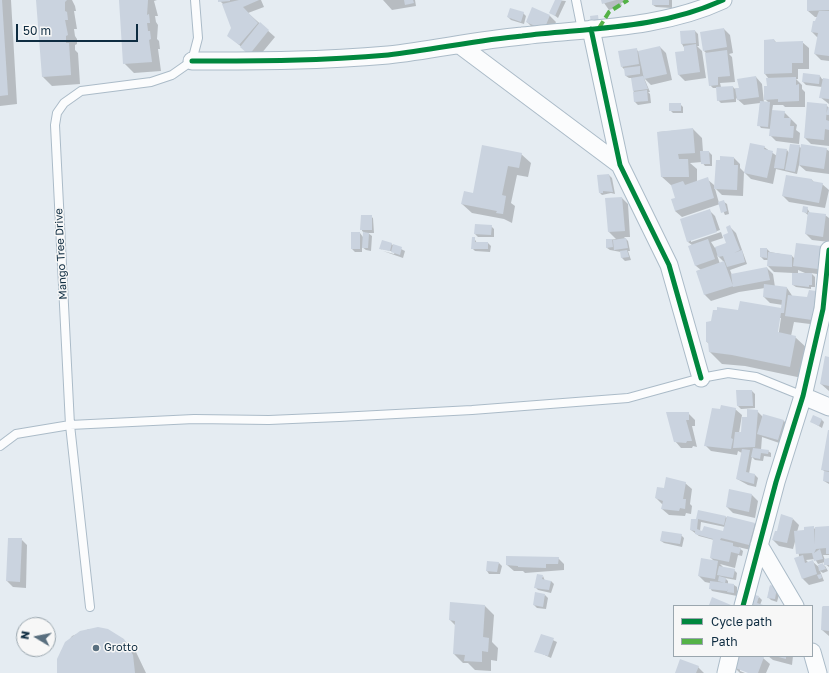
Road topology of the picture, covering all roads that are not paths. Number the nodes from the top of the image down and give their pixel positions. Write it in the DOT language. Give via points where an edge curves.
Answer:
graph roads {
  1 [pos="195,0"];
  2 [pos="576,0"];
  3 [pos="723,0"];
  4 [pos="587,29"];
  5 [pos="461,46"];
  6 [pos="192,61"];
  7 [pos="620,165"];
  8 [pos="829,250"];
  9 [pos="701,378"];
  10 [pos="803,396"];
  11 [pos="829,407"];
  12 [pos="70,425"];
  13 [pos="0,446"];
  14 [pos="759,545"];
  15 [pos="743,605"];
  16 [pos="794,605"];
  17 [pos="90,607"];
  18 [pos="813,656"];
  19 [pos="730,657"];
  20 [pos="726,673"];
  21 [pos="818,673"];
  1 -- 6 [label="lane" via="198,38"];
  2 -- 4 [label="lane"];
  3 -- 4 [label="street" via="673,17 632,25"];
  4 -- 5 [label="street" via="500,38"];
  4 -- 7 [label="street"];
  5 -- 6 [label="street" via="387,55 271,61"];
  5 -- 7 [label="street"];
  6 -- 12 [label="lane, Mango Tree Drive" via="172,75 151,82 81,91 64,103 57,113 55,125"];
  7 -- 9 [label="street" via="666,260"];
  8 -- 10 [label="street" via="823,309"];
  9 -- 10 [label="lane" via="728,373 742,374"];
  9 -- 12 [label="lane" via="628,398 555,404 339,417"];
  10 -- 11 [label="street"];
  10 -- 14 [label="street"];
  12 -- 13 [label="lane" via="16,434"];
  12 -- 17 [label="lane, Mango Tree Drive"];
  14 -- 15 [label="street"];
  14 -- 16 [label="street"];
  18 -- 21 [label="street"];
  19 -- 20 [label="street"];
}
